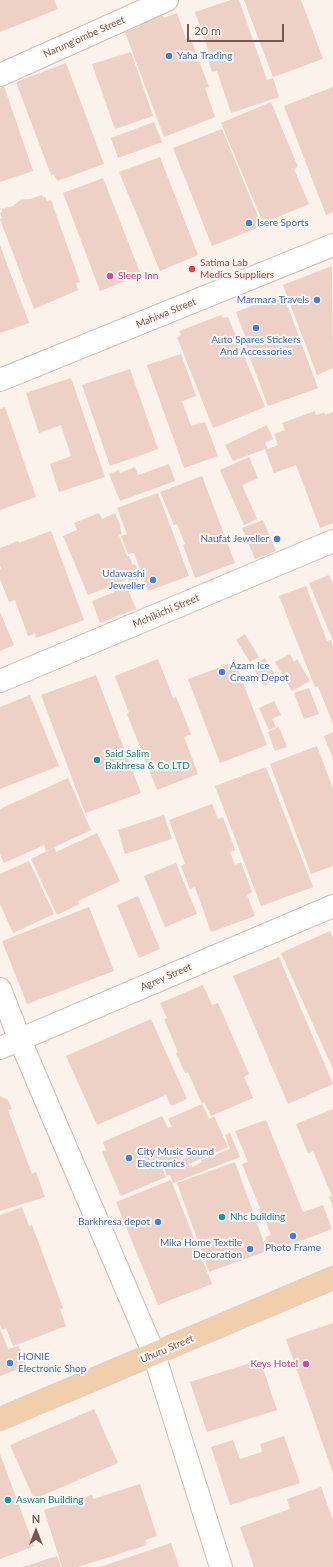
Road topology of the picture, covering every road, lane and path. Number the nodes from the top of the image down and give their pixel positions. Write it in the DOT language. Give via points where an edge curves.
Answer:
graph roads {
  1 [pos="167,0"];
  2 [pos="0,75"];
  3 [pos="333,245"];
  4 [pos="0,380"];
  5 [pos="333,541"];
  6 [pos="0,681"];
  7 [pos="333,906"];
  8 [pos="0,989"];
  9 [pos="20,1040"];
  10 [pos="0,1048"];
  11 [pos="333,1278"];
  12 [pos="154,1354"];
  13 [pos="0,1419"];
  14 [pos="221,1567"];
  1 -- 2 [label="street, Narung'ombe Street"];
  3 -- 4 [label="street, Mahiwa Street"];
  5 -- 6 [label="street, Mchikichi Street"];
  7 -- 9 [label="street, Agrey Street"];
  8 -- 9 [label="street"];
  9 -- 10 [label="street, Agrey Street"];
  9 -- 12 [label="street"];
  11 -- 12 [label="main road, Uhuru Street"];
  12 -- 13 [label="main road, Uhuru Street"];
  12 -- 14 [label="street"];
}
